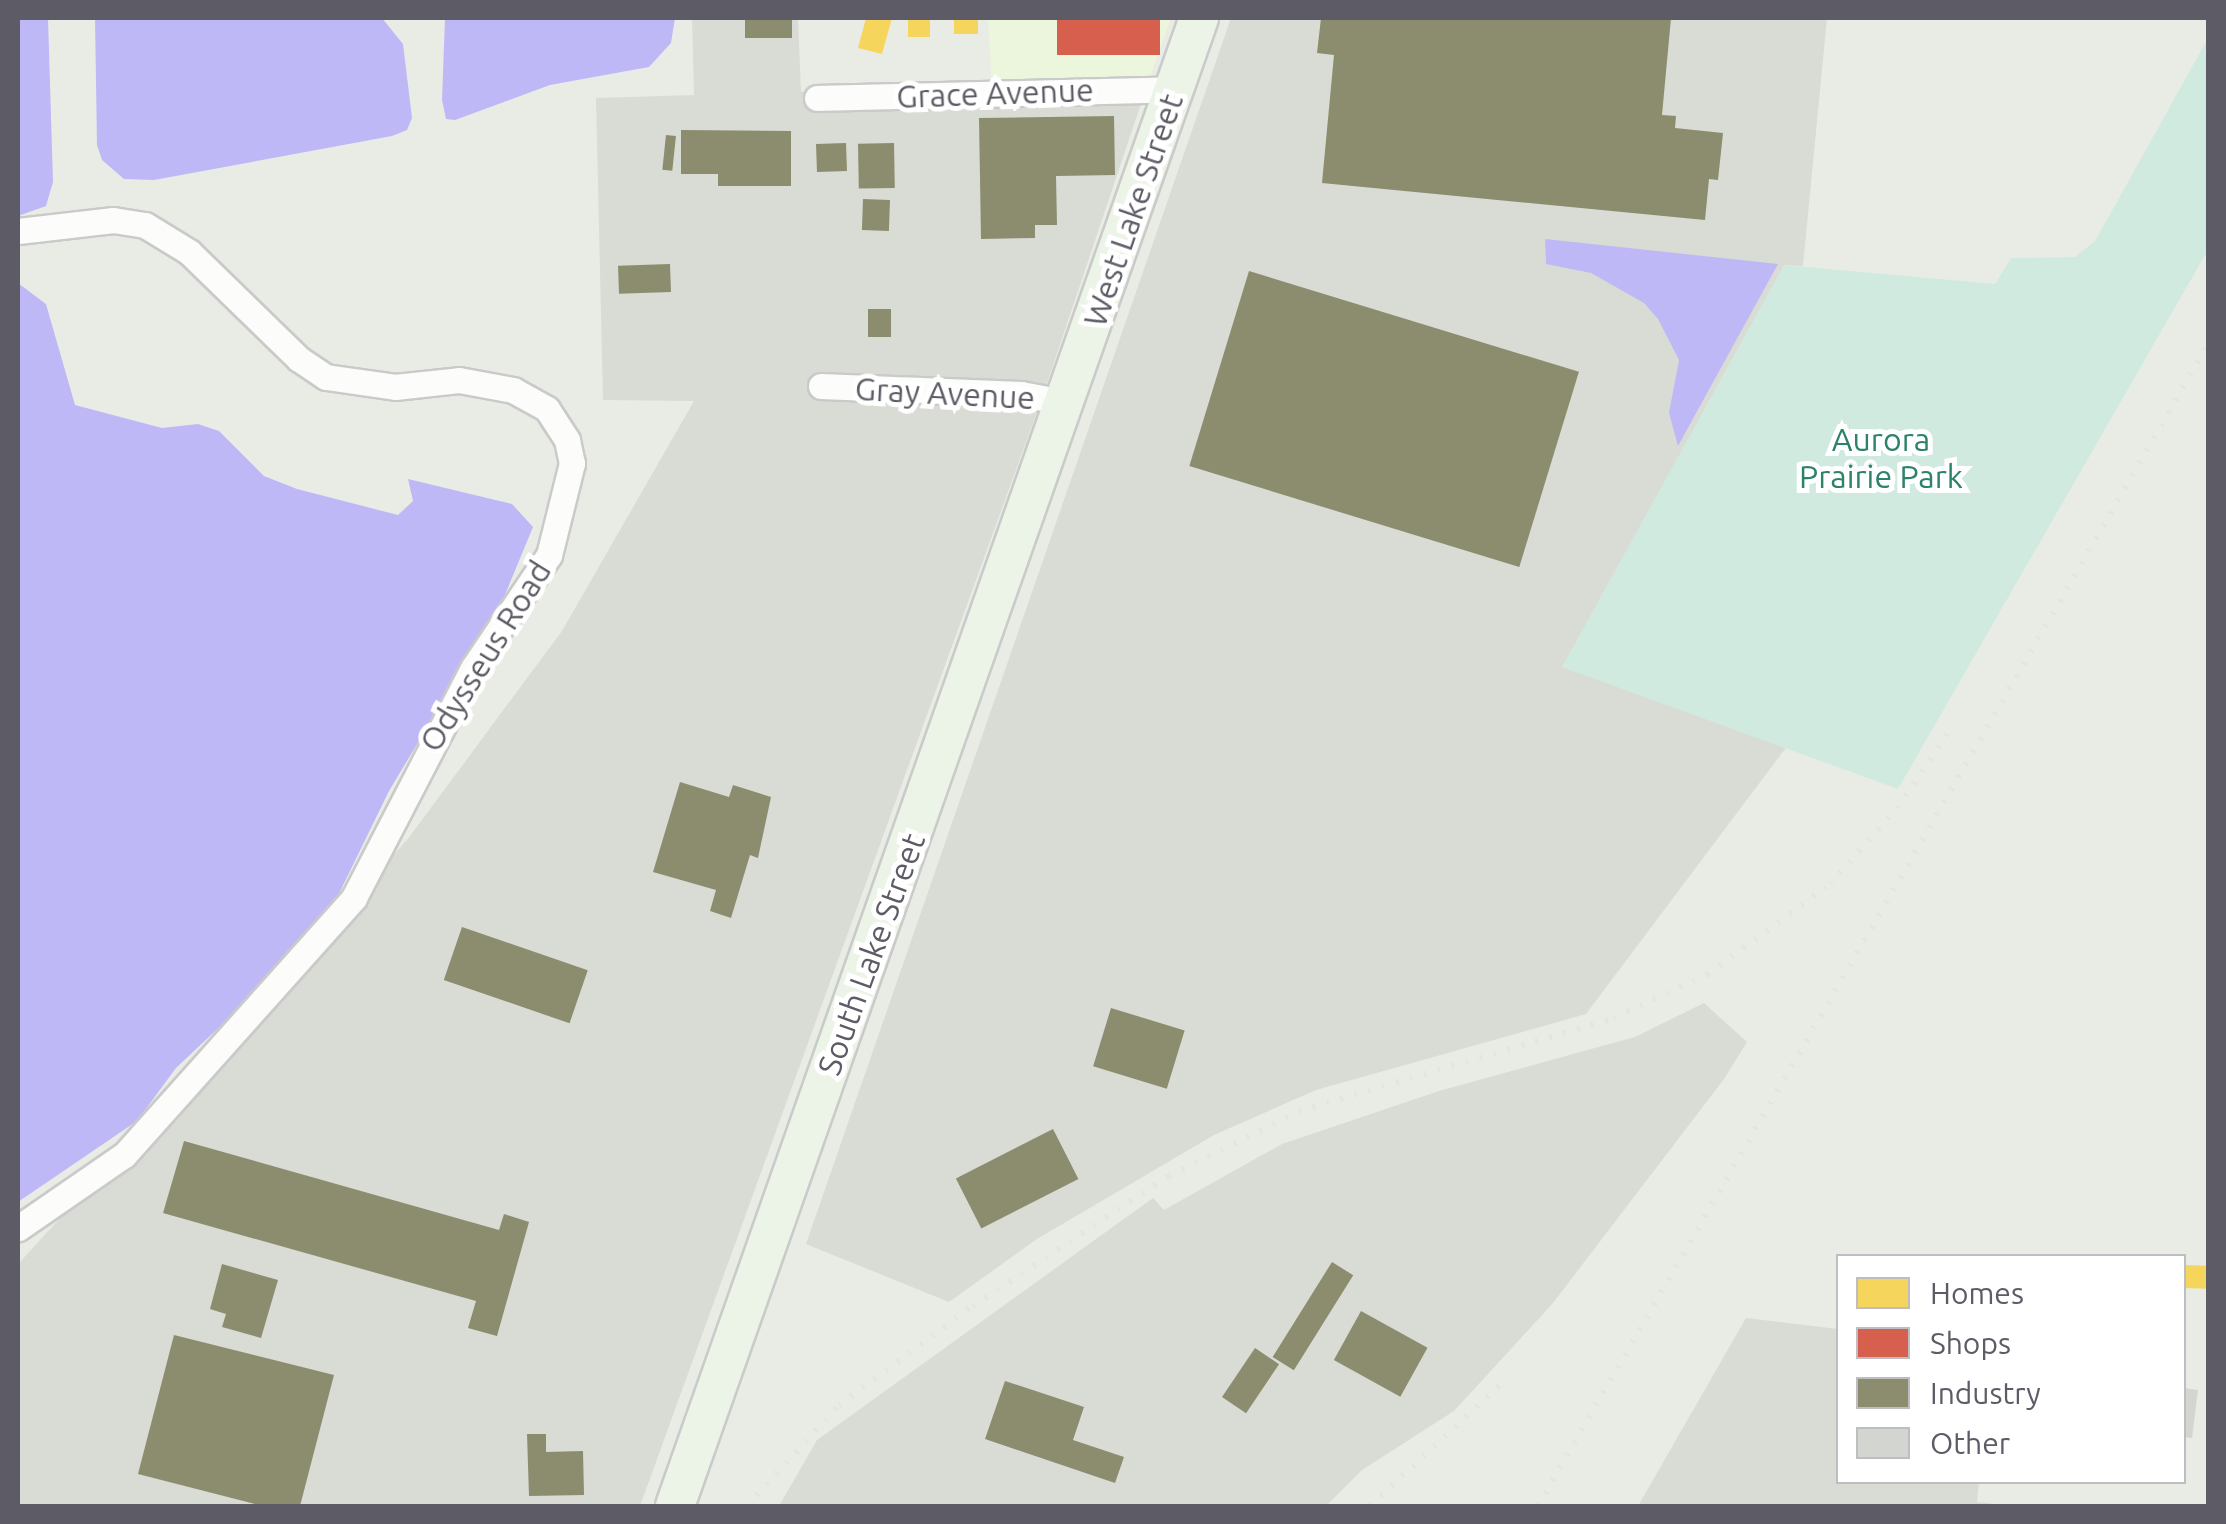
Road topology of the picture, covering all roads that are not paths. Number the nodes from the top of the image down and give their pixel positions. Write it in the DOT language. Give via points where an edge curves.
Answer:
graph roads {
  1 [pos="1199,18"];
  2 [pos="1174,89"];
  3 [pos="817,98"];
  4 [pos="18,231"];
  5 [pos="821,386"];
  6 [pos="1068,402"];
  7 [pos="18,1228"];
  8 [pos="675,1506"];
  1 -- 2 [label="main road, West Lake Street"];
  2 -- 3 [label="street, Grace Avenue"];
  2 -- 6 [label="main road, West Lake Street"];
  4 -- 7 [label="street, Odysseus Road" via="114,220 145,226 189,252 326,377 396,387 459,380 513,390 546,409 572,463 549,555 473,668 354,898 124,1155"];
  5 -- 6 [label="street, Gray Avenue"];
  6 -- 8 [label="main road, South Lake Street"];
}
